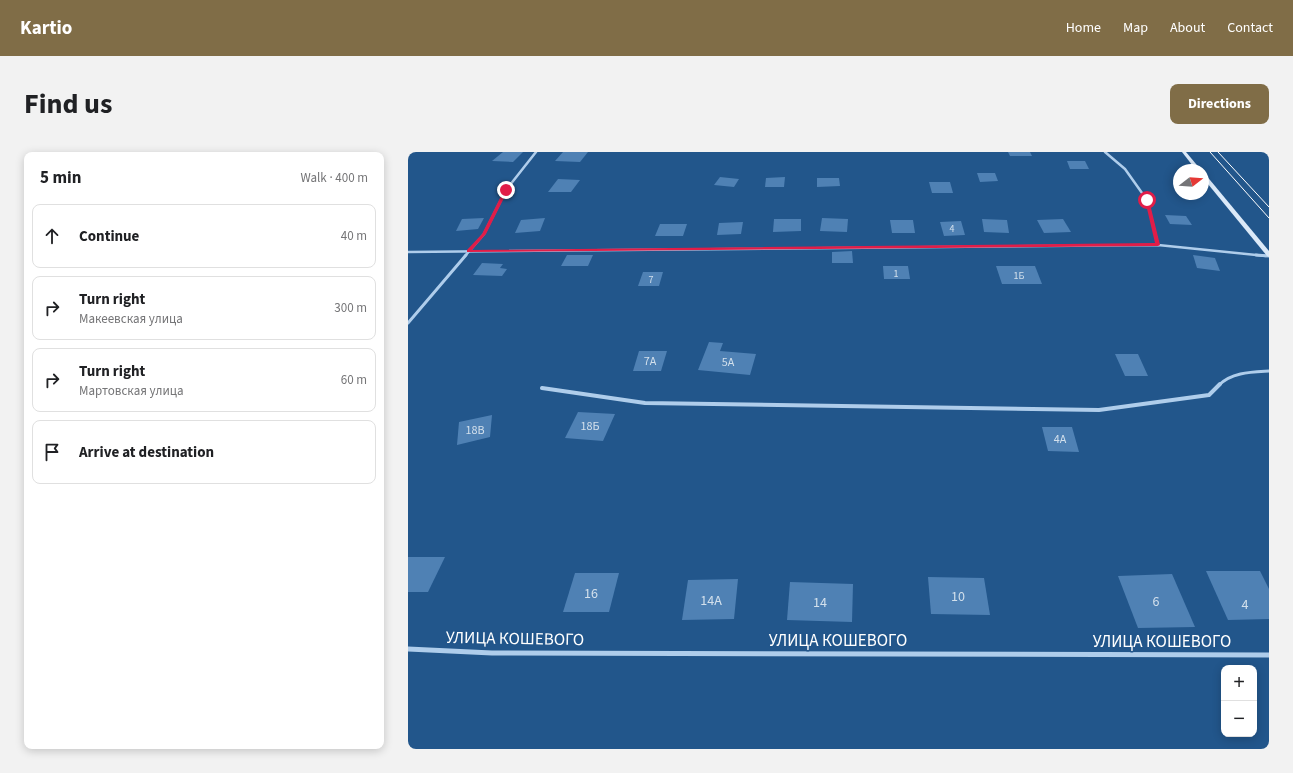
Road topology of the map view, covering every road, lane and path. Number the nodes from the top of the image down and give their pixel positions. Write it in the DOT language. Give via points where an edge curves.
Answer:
graph roads {
  1 [pos="536,152"];
  2 [pos="1105,152"];
  3 [pos="1184,152"];
  4 [pos="1193,164"];
  5 [pos="1209,182"];
  6 [pos="1158,245"];
  7 [pos="468,251"];
  8 [pos="408,252"];
  9 [pos="1269,256"];
  10 [pos="408,323"];
  11 [pos="1269,371"];
  12 [pos="542,388"];
  13 [pos="408,649"];
  14 [pos="1269,655"];
  1 -- 7 [label="street" via="506,190 484,234"];
  2 -- 6 [label="street" via="1125,169 1147,200"];
  3 -- 4 [label="main road"];
  5 -- 9 [label="main road"];
  6 -- 7 [label="street"];
  6 -- 9 [label="street"];
  7 -- 8 [label="street"];
  7 -- 10 [label="street"];
  11 -- 12 [label="street" via="1249,372 1225,379 1209,395 1099,410 645,403"];
  13 -- 14 [label="street, УЛИЦА КОШЕВОГО" via="492,653"];
}
